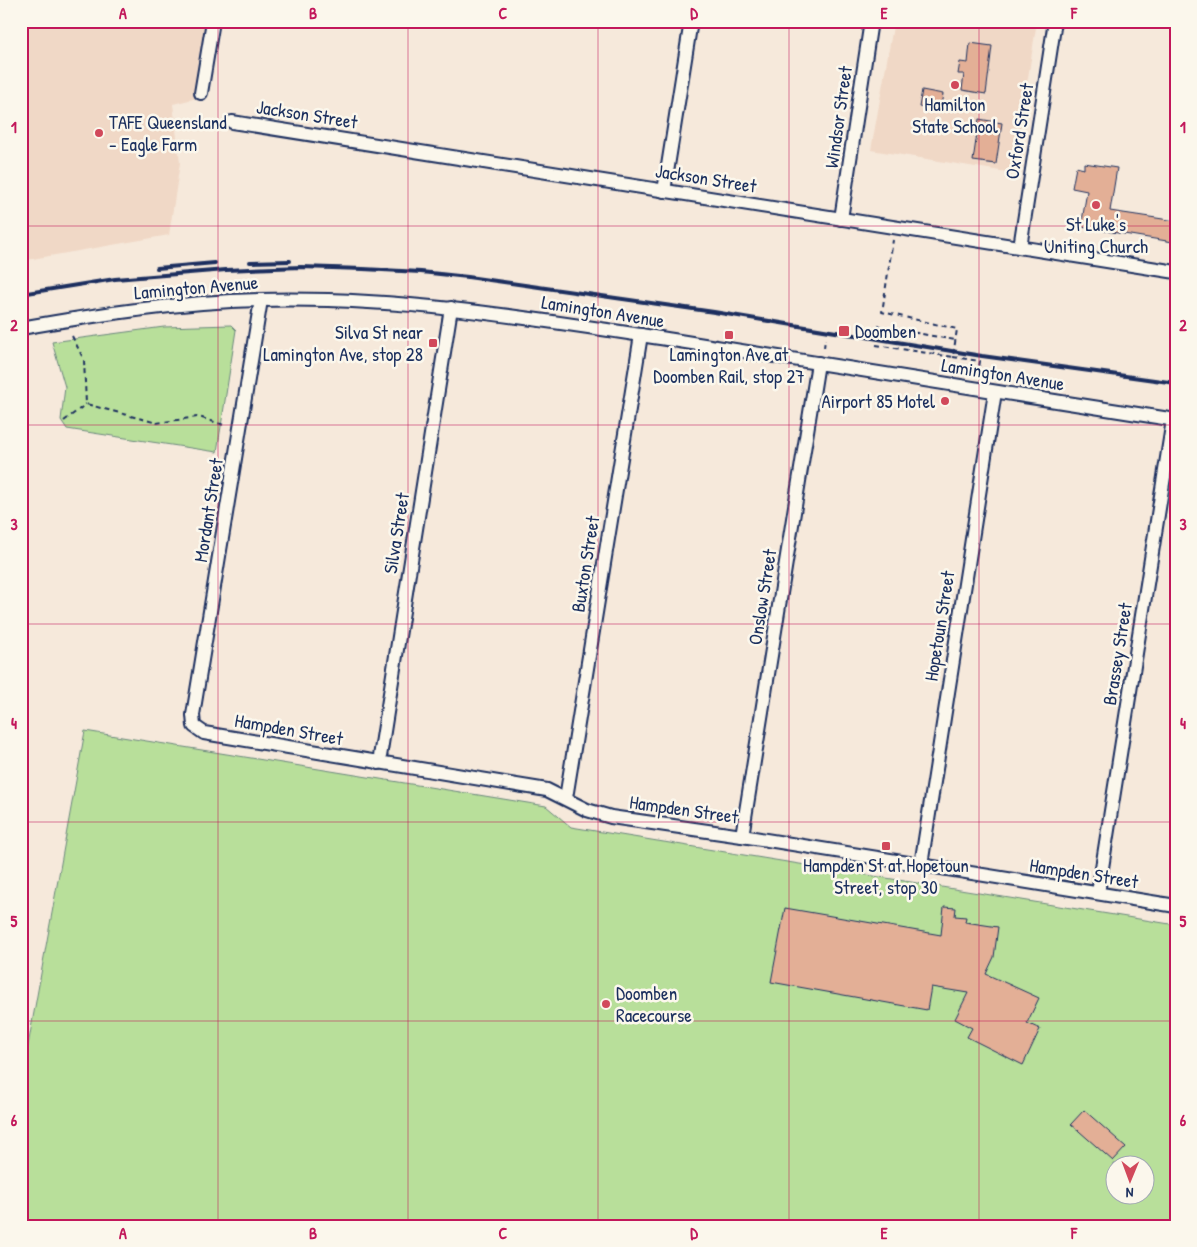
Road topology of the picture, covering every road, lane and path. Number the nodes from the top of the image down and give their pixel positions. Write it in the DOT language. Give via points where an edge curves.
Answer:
graph roads {
  1 [pos="213,21"];
  2 [pos="691,21"];
  3 [pos="871,21"];
  4 [pos="1055,21"];
  5 [pos="202,93"];
  6 [pos="232,122"];
  7 [pos="664,191"];
  8 [pos="842,219"];
  9 [pos="893,240"];
  10 [pos="1020,247"];
  11 [pos="1176,272"];
  12 [pos="260,300"];
  13 [pos="451,308"];
  14 [pos="878,326"];
  15 [pos="21,328"];
  16 [pos="641,335"];
  17 [pos="72,336"];
  18 [pos="825,339"];
  19 [pos="955,340"];
  20 [pos="876,345"];
  21 [pos="824,348"];
  22 [pos="953,357"];
  23 [pos="818,363"];
  24 [pos="978,374"];
  25 [pos="995,392"];
  26 [pos="86,404"];
  27 [pos="1174,420"];
  28 [pos="64,421"];
  29 [pos="224,425"];
  30 [pos="194,726"];
  31 [pos="379,763"];
  32 [pos="566,798"];
  33 [pos="742,836"];
  34 [pos="921,865"];
  35 [pos="1098,894"];
  36 [pos="1176,906"];
  1 -- 5 [label="street"];
  2 -- 7 [label="street"];
  3 -- 8 [label="street, Windsor Street"];
  4 -- 10 [label="street, Oxford Street"];
  6 -- 7 [label="street, Jackson Street"];
  7 -- 8 [label="street, Jackson Street"];
  8 -- 10 [label="street, Jackson Street"];
  9 -- 19 [label="path, bridge" via="882,312 957,329"];
  10 -- 11 [label="street, Jackson Street"];
  12 -- 13 [label="street, Lamington Avenue"];
  12 -- 15 [label="street, Lamington Avenue" via="140,310"];
  12 -- 30 [label="street, Mordant Street" via="193,715"];
  13 -- 16 [label="street, Lamington Avenue"];
  13 -- 31 [label="street, Silva Street"];
  14 -- 19 [label="path"];
  16 -- 23 [label="street, Lamington Avenue"];
  16 -- 32 [label="street, Buxton Street"];
  17 -- 26 [label="path" via="84,360"];
  18 -- 21 [label="path"];
  19 -- 22 [label="path, bridge"];
  20 -- 22 [label="path, bridge"];
  22 -- 24 [label="path" via="980,362"];
  23 -- 25 [label="street, Lamington Avenue"];
  23 -- 33 [label="street, Onslow Street"];
  25 -- 27 [label="street, Lamington Avenue"];
  25 -- 34 [label="street, Hopetoun Street"];
  26 -- 28 [label="path"];
  26 -- 29 [label="path" via="157,423 202,418"];
  27 -- 35 [label="street, Brassey Street"];
  30 -- 31 [label="street, Hampden Street" via="204,733"];
  31 -- 32 [label="street, Hampden Street" via="546,790"];
  32 -- 33 [label="street, Hampden Street" via="587,810 611,817"];
  33 -- 34 [label="street, Hampden Street"];
  34 -- 35 [label="street, Hampden Street"];
  35 -- 36 [label="street, Hampden Street"];
}
